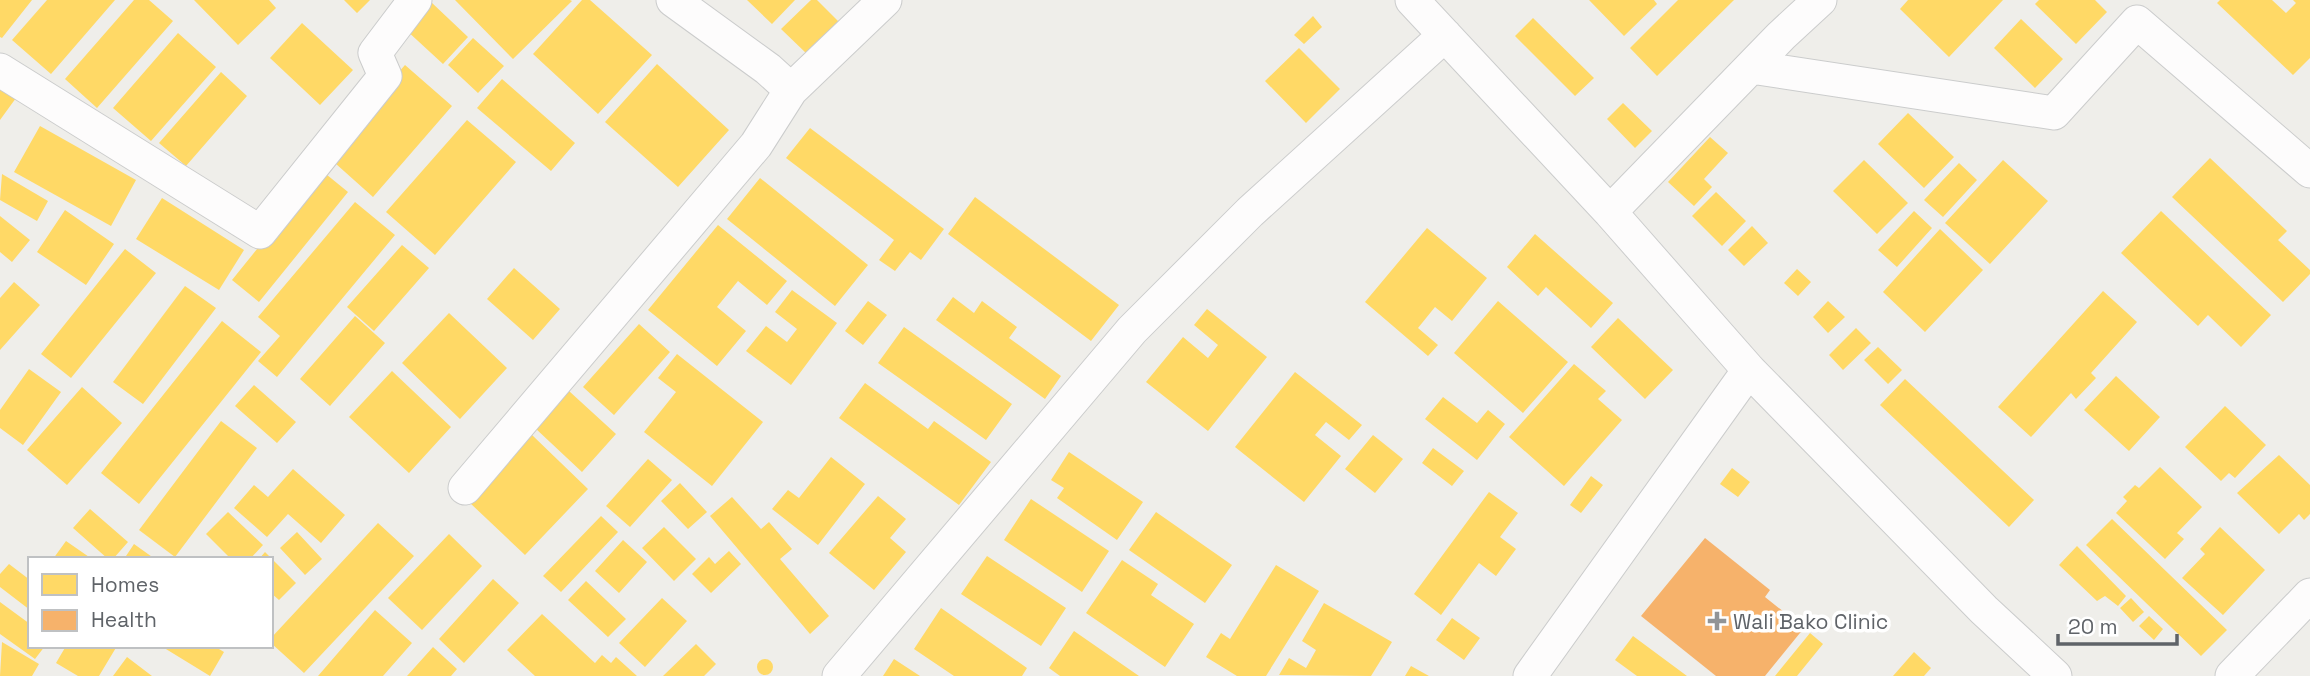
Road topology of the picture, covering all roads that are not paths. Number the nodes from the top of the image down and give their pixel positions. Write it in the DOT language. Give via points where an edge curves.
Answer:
graph roads {
  1 [pos="415,0"];
  2 [pos="673,0"];
  3 [pos="885,0"];
  4 [pos="1412,0"];
  5 [pos="1820,0"];
  6 [pos="1445,35"];
  7 [pos="1751,67"];
  8 [pos="0,70"];
  9 [pos="792,90"];
  10 [pos="2310,171"];
  11 [pos="1610,212"];
  12 [pos="1749,370"];
  13 [pos="465,488"];
  14 [pos="2310,595"];
  15 [pos="839,676"];
  16 [pos="1530,676"];
  17 [pos="2055,676"];
  18 [pos="2232,676"];
  1 -- 8 [label="street" via="375,53 385,76 260,232"];
  2 -- 9 [label="street"];
  3 -- 9 [label="street"];
  4 -- 6 [label="street"];
  5 -- 7 [label="street"];
  6 -- 11 [label="street"];
  6 -- 15 [label="street" via="1250,212 1132,330"];
  7 -- 10 [label="street" via="2054,113 2137,22"];
  7 -- 11 [label="street"];
  9 -- 13 [label="street" via="757,145"];
  11 -- 12 [label="street"];
  12 -- 16 [label="street"];
  12 -- 17 [label="street" via="1983,610"];
  14 -- 18 [label="street"];
}
